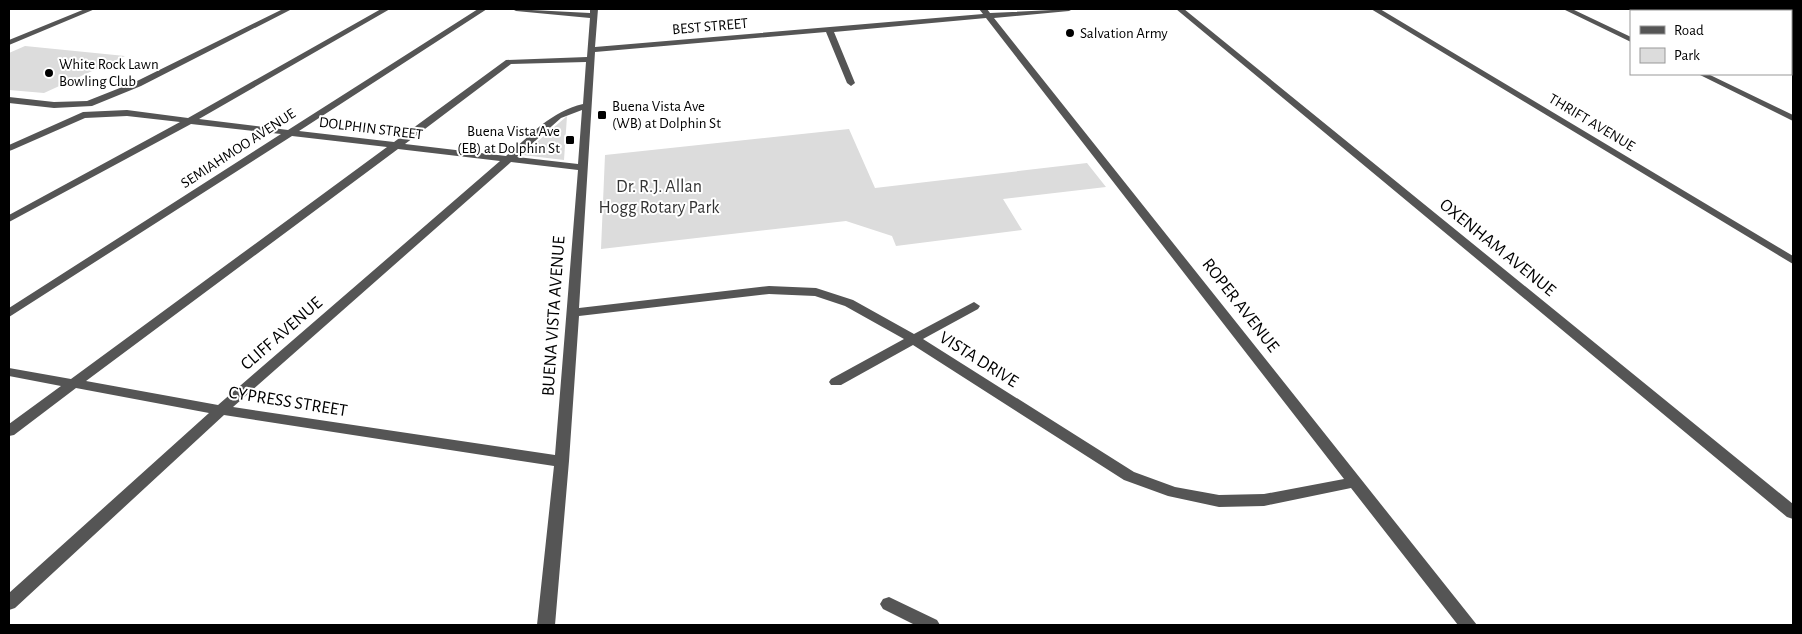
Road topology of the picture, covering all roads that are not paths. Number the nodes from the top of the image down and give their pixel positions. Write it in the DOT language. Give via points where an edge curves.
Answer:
graph roads {
  1 [pos="91,9"];
  2 [pos="288,9"];
  3 [pos="386,9"];
  4 [pos="483,9"];
  5 [pos="516,9"];
  6 [pos="1069,9"];
  7 [pos="1180,9"];
  8 [pos="1375,9"];
  9 [pos="1567,9"];
  10 [pos="594,12"];
  11 [pos="986,12"];
  12 [pos="829,30"];
  13 [pos="1630,40"];
  14 [pos="9,43"];
  15 [pos="591,54"];
  16 [pos="1704,75"];
  17 [pos="851,83"];
  18 [pos="138,84"];
  19 [pos="9,100"];
  20 [pos="88,104"];
  21 [pos="54,105"];
  22 [pos="106,105"];
  23 [pos="587,106"];
  24 [pos="71,113"];
  25 [pos="126,113"];
  26 [pos="84,115"];
  27 [pos="1793,118"];
  28 [pos="189,121"];
  29 [pos="40,132"];
  30 [pos="289,133"];
  31 [pos="397,146"];
  32 [pos="9,148"];
  33 [pos="510,160"];
  34 [pos="583,168"];
  35 [pos="9,219"];
  36 [pos="1793,261"];
  37 [pos="974,306"];
  38 [pos="9,312"];
  39 [pos="572,313"];
  40 [pos="913,339"];
  41 [pos="9,372"];
  42 [pos="836,382"];
  43 [pos="72,383"];
  44 [pos="221,410"];
  45 [pos="9,431"];
  46 [pos="562,461"];
  47 [pos="1355,482"];
  48 [pos="1793,513"];
  49 [pos="9,603"];
  50 [pos="889,604"];
  51 [pos="546,625"];
  52 [pos="932,625"];
  53 [pos="1468,625"];
  1 -- 14 [label="street"];
  2 -- 18 [label="street"];
  3 -- 28 [label="street"];
  4 -- 30 [label="street, SEMIAHMOO AVENUE"];
  5 -- 10 [label="street"];
  6 -- 11 [label="street, BEST STREET"];
  7 -- 48 [label="street, OXENHAM AVENUE"];
  8 -- 36 [label="street, THRIFT AVENUE"];
  9 -- 13 [label="street"];
  10 -- 15 [label="street, BUENA VISTA AVENUE"];
  11 -- 12 [label="street, BEST STREET"];
  11 -- 47 [label="street, ROPER AVENUE"];
  12 -- 15 [label="street, BEST STREET"];
  12 -- 17 [label="street"];
  15 -- 23 [label="street, BUENA VISTA AVENUE"];
  15 -- 31 [label="street, BEST STREET" via="509,62"];
  16 -- 27 [label="street"];
  18 -- 20 [label="street"];
  18 -- 22 [label="street"];
  19 -- 21 [label="street"];
  20 -- 21 [label="street"];
  20 -- 22 [label="street, DOLPHIN STREET"];
  20 -- 24 [label="street"];
  21 -- 24 [label="street"];
  22 -- 25 [label="street, DOLPHIN STREET"];
  22 -- 26 [label="street"];
  23 -- 33 [label="street, CLIFF AVENUE" via="558,116"];
  23 -- 34 [label="street, BUENA VISTA AVENUE"];
  24 -- 26 [label="street"];
  24 -- 29 [label="street"];
  25 -- 26 [label="street, DOLPHIN STREET"];
  25 -- 28 [label="street, DOLPHIN STREET"];
  26 -- 29 [label="street"];
  28 -- 30 [label="street, DOLPHIN STREET"];
  28 -- 35 [label="street"];
  29 -- 32 [label="street"];
  30 -- 31 [label="street, DOLPHIN STREET"];
  30 -- 38 [label="street, SEMIAHMOO AVENUE"];
  31 -- 33 [label="street, DOLPHIN STREET"];
  31 -- 43 [label="street, BEST STREET"];
  33 -- 34 [label="street, DOLPHIN STREET"];
  33 -- 44 [label="street, CLIFF AVENUE"];
  34 -- 39 [label="street, BUENA VISTA AVENUE"];
  37 -- 40 [label="street"];
  39 -- 40 [label="street, VISTA DRIVE" via="769,290 816,292 849,303"];
  39 -- 46 [label="street, BUENA VISTA AVENUE"];
  40 -- 42 [label="street"];
  40 -- 47 [label="street, VISTA DRIVE" via="1129,476 1173,492 1219,501 1264,500"];
  41 -- 43 [label="street, CYPRESS STREET"];
  43 -- 44 [label="street, CYPRESS STREET"];
  43 -- 45 [label="street, BEST STREET"];
  44 -- 46 [label="street, CYPRESS STREET"];
  44 -- 49 [label="street, CLIFF AVENUE"];
  46 -- 51 [label="street, BUENA VISTA AVENUE"];
  47 -- 53 [label="street, ROPER AVENUE"];
  50 -- 52 [label="street"];
}
